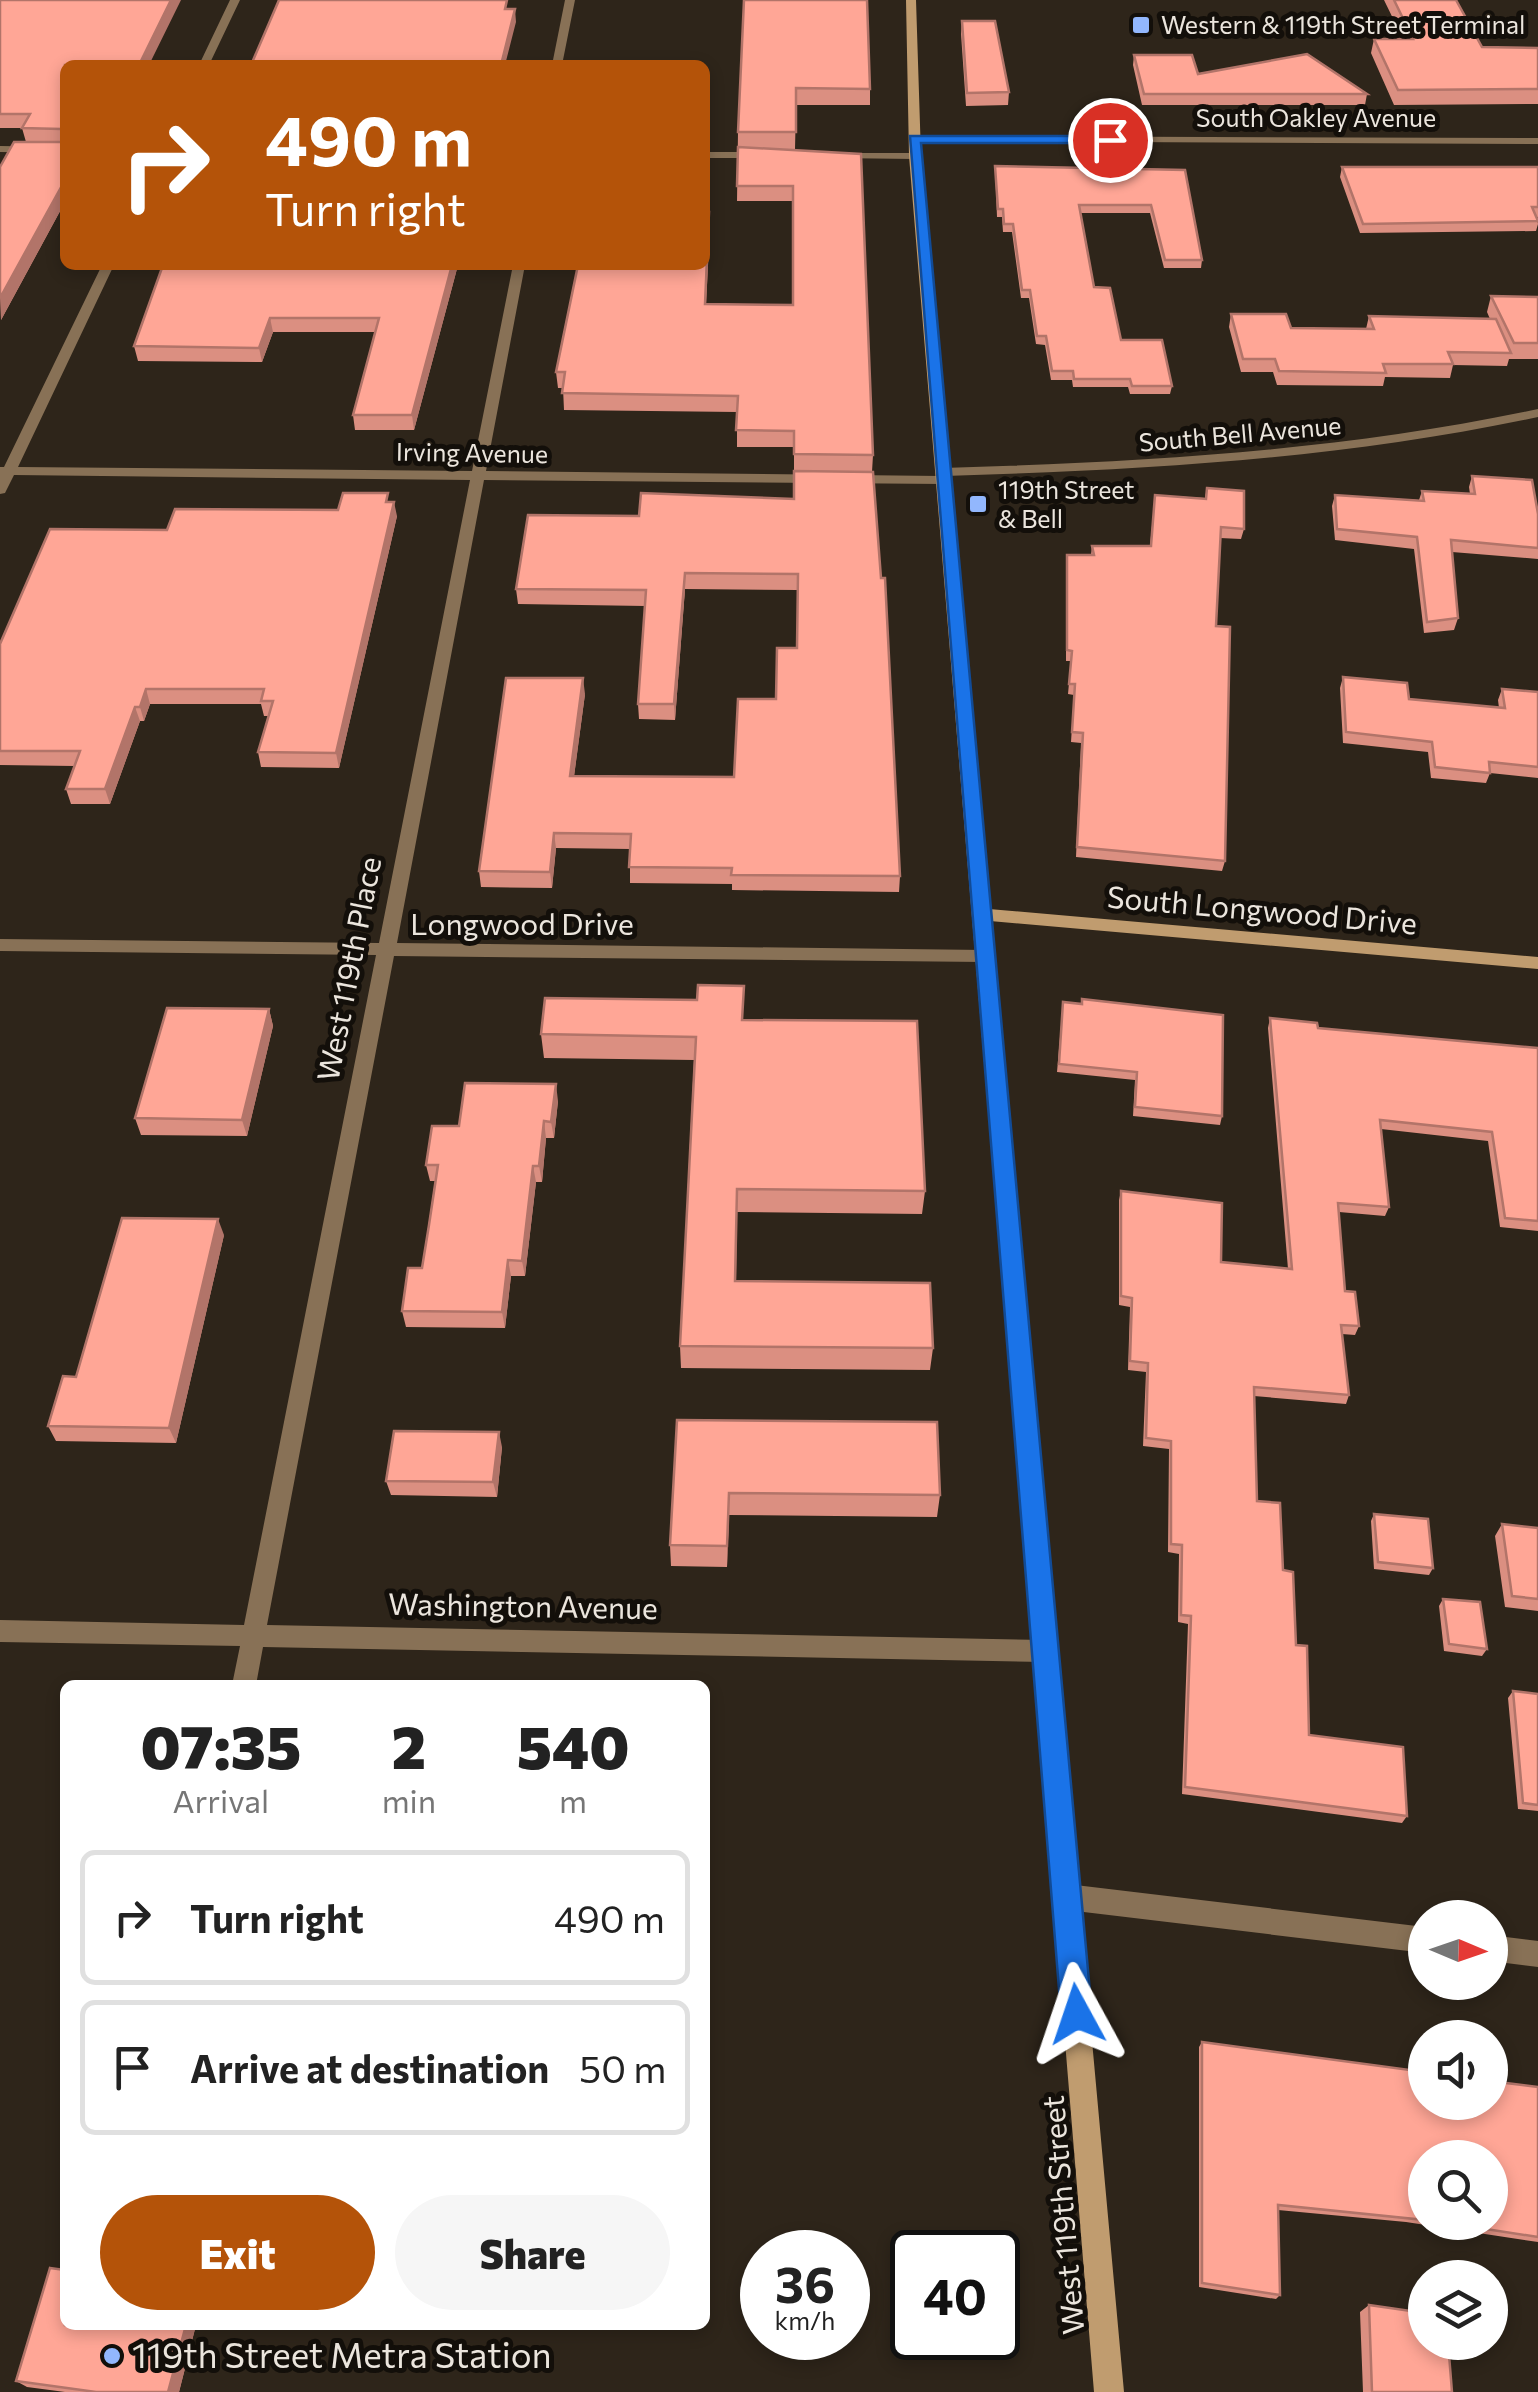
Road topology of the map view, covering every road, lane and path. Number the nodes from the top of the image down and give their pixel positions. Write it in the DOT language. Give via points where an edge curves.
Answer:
graph roads {
  1 [pos="235,0"];
  2 [pos="570,0"];
  3 [pos="910,0"];
  4 [pos="206,60"];
  5 [pos="558,60"];
  6 [pos="1538,140"];
  7 [pos="915,148"];
  8 [pos="0,150"];
  9 [pos="60,150"];
  10 [pos="710,155"];
  11 [pos="784,156"];
  12 [pos="823,156"];
  13 [pos="105,270"];
  14 [pos="518,270"];
  15 [pos="1538,412"];
  16 [pos="4,471"];
  17 [pos="478,476"];
  18 [pos="943,476"];
  19 [pos="0,490"];
  20 [pos="981,914"];
  21 [pos="0,945"];
  22 [pos="387,951"];
  23 [pos="984,956"];
  24 [pos="1538,963"];
  25 [pos="0,1631"];
  26 [pos="255,1634"];
  27 [pos="1045,1651"];
  28 [pos="245,1680"];
  29 [pos="1067,1897"];
  30 [pos="1408,1938"];
  31 [pos="1508,1950"];
  32 [pos="1538,1954"];
  33 [pos="1109,2392"];
  1 -- 4 [label="street"];
  2 -- 5 [label="street"];
  3 -- 7 [label="street, West 119th Street"];
  6 -- 7 [label="street, South Oakley Avenue"];
  7 -- 12 [label="street, South Oakley Avenue"];
  7 -- 18 [label="street, West 119th Street"];
  8 -- 9 [label="street"];
  10 -- 11 [label="street"];
  13 -- 16 [label="street"];
  14 -- 17 [label="street, West 119th Place"];
  15 -- 18 [label="street, South Bell Avenue" via="1440,434 1290,454"];
  16 -- 17 [label="street, Irving Avenue"];
  16 -- 19 [label="street"];
  17 -- 18 [label="street, Irving Avenue"];
  17 -- 22 [label="street, West 119th Place"];
  18 -- 20 [label="street, West 119th Street"];
  20 -- 23 [label="street, West 119th Street"];
  20 -- 24 [label="street, South Longwood Drive"];
  21 -- 22 [label="street, Longwood Drive"];
  22 -- 23 [label="street, Longwood Drive"];
  22 -- 26 [label="street, West 119th Place"];
  23 -- 27 [label="street, West 119th Street"];
  25 -- 26 [label="street, Washington Avenue"];
  26 -- 27 [label="street, Washington Avenue"];
  26 -- 28 [label="street, West 119th Place"];
  27 -- 29 [label="street, West 119th Street"];
  29 -- 30 [label="street"];
  29 -- 33 [label="street, West 119th Street"];
  31 -- 32 [label="street"];
}
